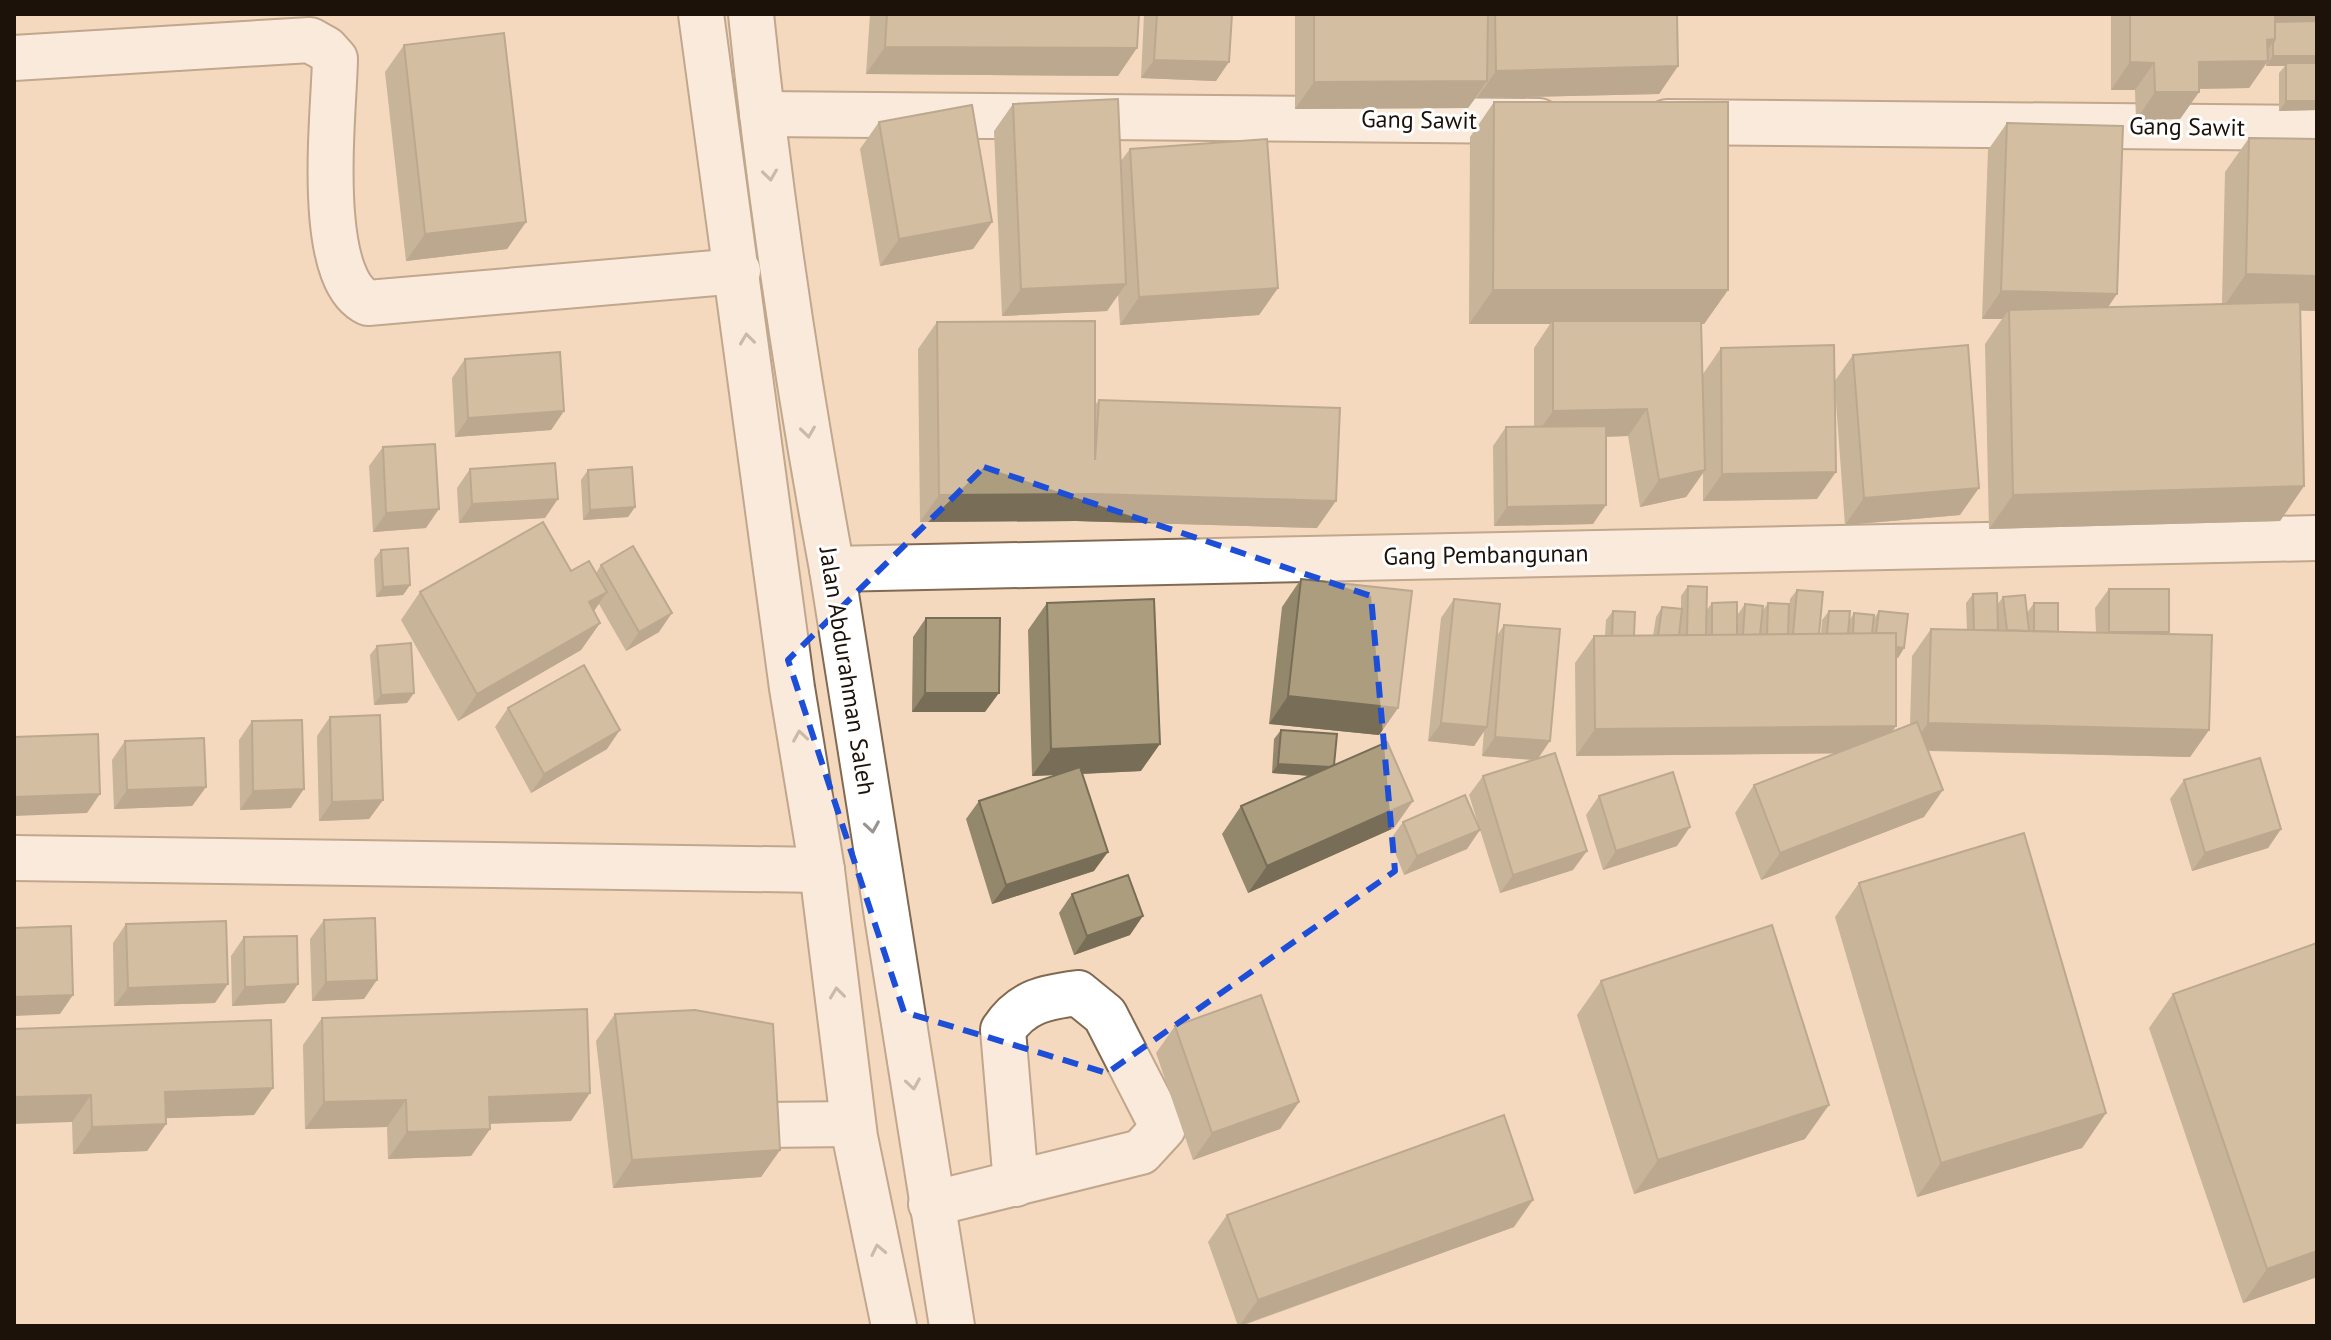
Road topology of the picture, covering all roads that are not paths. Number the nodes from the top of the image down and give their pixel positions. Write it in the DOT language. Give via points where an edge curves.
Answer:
graph roads {
  1 [pos="701,14"];
  2 [pos="751,14"];
  3 [pos="14,58"];
  4 [pos="762,114"];
  5 [pos="1571,122"];
  6 [pos="1635,122"];
  7 [pos="2317,128"];
  8 [pos="738,271"];
  9 [pos="2317,538"];
  10 [pos="832,569"];
  11 [pos="14,858"];
  12 [pos="822,870"];
  13 [pos="853,1124"];
  14 [pos="764,1125"];
  15 [pos="1016,1184"];
  16 [pos="931,1204"];
  17 [pos="894,1326"];
  18 [pos="952,1326"];
  1 -- 8 [label="street"];
  2 -- 4 [label="street, Jalan Abdurahman Saleh"];
  3 -- 8 [label="street" via="310,40 326,49 335,59 331,224 347,284 355,297 368,303"];
  4 -- 5 [label="street, Gang Sawit"];
  4 -- 10 [label="street, Jalan Abdurahman Saleh, one-way"];
  6 -- 7 [label="street, Gang Sawit"];
  12 -- 8 [label="street, one-way" via="792,688"];
  9 -- 10 [label="street, Gang Pembangunan"];
  10 -- 16 [label="street, Jalan Abdurahman Saleh, one-way"];
  11 -- 12 [label="street"];
  13 -- 12 [label="street, one-way"];
  13 -- 14 [label="street"];
  17 -- 13 [label="street, one-way"];
  15 -- 15 [label="street" via="1003,1030 1013,1015 1038,999 1078,993 1105,1015 1163,1128 1141,1152"];
  15 -- 16 [label="street"];
  16 -- 18 [label="street, Jalan Abdurahman Saleh"];
}
